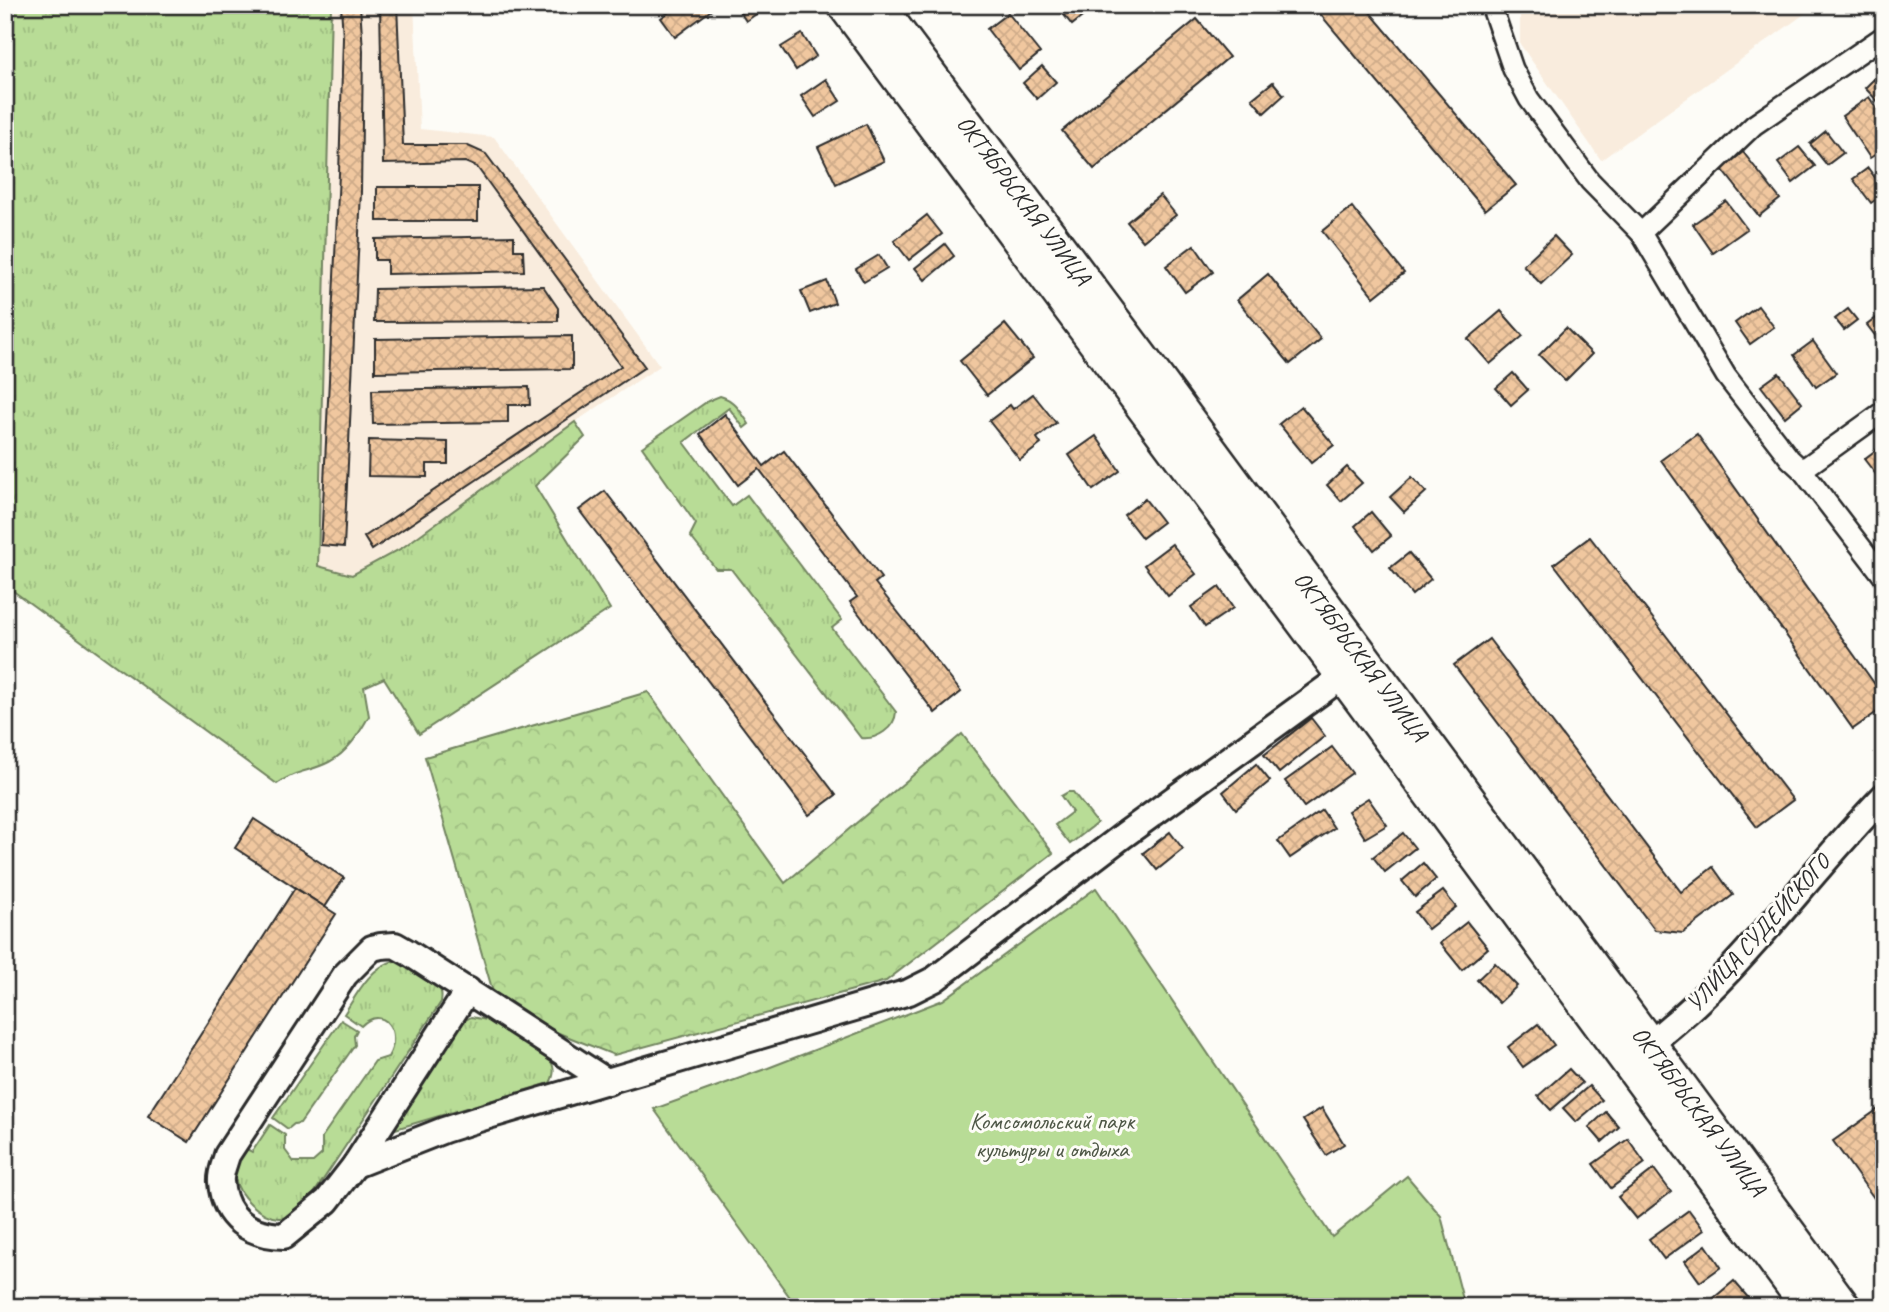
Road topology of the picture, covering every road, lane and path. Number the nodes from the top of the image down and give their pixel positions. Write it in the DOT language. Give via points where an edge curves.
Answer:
graph roads {
  1 [pos="844,5"];
  2 [pos="878,5"];
  3 [pos="1491,5"];
  4 [pos="1884,36"];
  5 [pos="1642,233"];
  6 [pos="1884,411"];
  7 [pos="1802,470"];
  8 [pos="1884,577"];
  9 [pos="1354,668"];
  10 [pos="1884,796"];
  11 [pos="468,990"];
  12 [pos="1638,1053"];
  13 [pos="608,1082"];
  14 [pos="355,1165"];
  15 [pos="1808,1307"];
  16 [pos="1844,1307"];
  1 -- 9 [label="main road, ОКТЯБРЬСКАЯ УЛИЦА"];
  2 -- 9 [label="main road, ОКТЯБРЬСКАЯ УЛИЦА" via="1149,367"];
  3 -- 5 [label="street" via="1513,69 1529,99 1590,181"];
  4 -- 5 [label="street" via="1754,125"];
  5 -- 7 [label="street" via="1726,376"];
  6 -- 7 [label="street"];
  7 -- 8 [label="street"];
  9 -- 12 [label="main road, ОКТЯБРЬСКАЯ УЛИЦА"];
  9 -- 13 [label="street" via="935,979 909,992"];
  10 -- 12 [label="street, УЛИЦА СУДЕЙСКОГО" via="1727,974"];
  11 -- 13 [label="street"];
  11 -- 14 [label="street"];
  11 -- 14 [label="street" via="395,945 372,948 345,975 227,1155 220,1180 226,1207 247,1228 284,1236 327,1201"];
  12 -- 15 [label="main road, ОКТЯБРЬСКАЯ УЛИЦА"];
  12 -- 16 [label="main road, ОКТЯБРЬСКАЯ УЛИЦА"];
  13 -- 14 [label="street" via="444,1130"];
}
